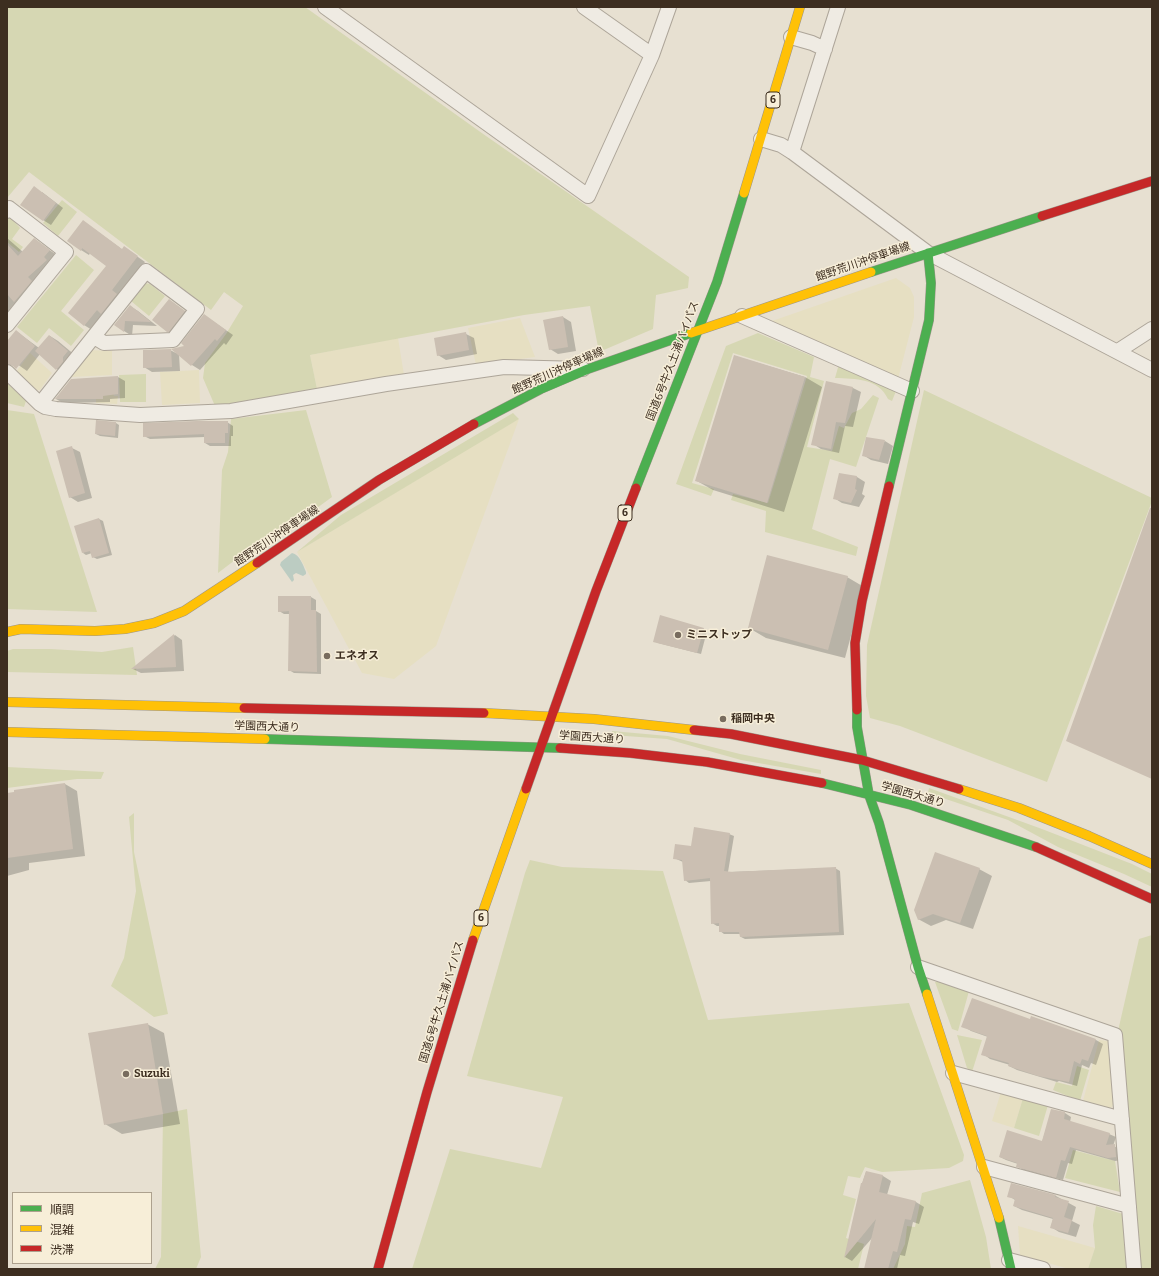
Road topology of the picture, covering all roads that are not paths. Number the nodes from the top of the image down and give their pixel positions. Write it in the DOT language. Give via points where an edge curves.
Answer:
graph roads {
  1 [pos="325,7"];
  2 [pos="584,7"];
  3 [pos="669,7"];
  4 [pos="800,7"];
  5 [pos="838,7"];
  6 [pos="791,37"];
  7 [pos="825,49"];
  8 [pos="652,55"];
  9 [pos="761,139"];
  10 [pos="792,152"];
  11 [pos="1152,181"];
  12 [pos="7,210"];
  13 [pos="928,253"];
  14 [pos="742,316"];
  15 [pos="7,325"];
  16 [pos="1152,329"];
  17 [pos="699,330"];
  18 [pos="94,336"];
  19 [pos="1118,351"];
  20 [pos="588,369"];
  21 [pos="1152,370"];
  22 [pos="7,372"];
  23 [pos="912,391"];
  24 [pos="40,404"];
  25 [pos="7,632"];
  26 [pos="7,702"];
  27 [pos="552,717"];
  28 [pos="7,732"];
  29 [pos="541,746"];
  30 [pos="862,760"];
  31 [pos="870,795"];
  32 [pos="1152,864"];
  33 [pos="1152,899"];
  34 [pos="918,967"];
  35 [pos="952,1073"];
  36 [pos="1122,1119"];
  37 [pos="984,1167"];
  38 [pos="1129,1206"];
  39 [pos="1010,1265"];
  40 [pos="378,1269"];
  41 [pos="1043,1269"];
  42 [pos="1134,1269"];
  1 -- 8 [label="street" via="588,196"];
  2 -- 8 [label="street"];
  3 -- 8 [label="street"];
  4 -- 6 [label="main road, 国道6号牛久土浦バイパス / 6"];
  5 -- 7 [label="street"];
  6 -- 7 [label="street"];
  6 -- 9 [label="main road, 国道6号牛久土浦バイパス / 6"];
  7 -- 10 [label="street"];
  9 -- 10 [label="street" via="781,145"];
  9 -- 17 [label="main road, 国道6号牛久土浦バイパス / 6" via="717,282"];
  10 -- 13 [label="street"];
  11 -- 13 [label="main road, 館野荒川沖停車場線"];
  12 -- 15 [label="street" via="9,208 66,252"];
  13 -- 14 [label="main road, 館野荒川沖停車場線"];
  13 -- 19 [label="street"];
  13 -- 23 [label="main road" via="931,283 929,320"];
  14 -- 17 [label="main road, 館野荒川沖停車場線"];
  14 -- 23 [label="street"];
  16 -- 19 [label="street"];
  17 -- 20 [label="main road, 館野荒川沖停車場線"];
  17 -- 27 [label="main road, 国道6号牛久土浦バイパス / 6" via="619,529"];
  18 -- 18 [label="street" via="146,271 197,309 173,340 104,343"];
  18 -- 24 [label="street"];
  19 -- 21 [label="street"];
  20 -- 24 [label="street" via="504,367 231,411 140,415 56,409"];
  20 -- 25 [label="main road, 館野荒川沖停車場線" via="541,389 474,424 385,476 184,611 154,623 124,629 21,629"];
  22 -- 24 [label="street"];
  23 -- 30 [label="main road" via="862,601 855,643 857,727"];
  26 -- 27 [label="main road, 学園西大通り"];
  27 -- 29 [label="main road, 6"];
  27 -- 30 [label="main road, 学園西大通り" via="594,719 730,734"];
  28 -- 29 [label="main road, 学園西大通り"];
  29 -- 31 [label="main road, 学園西大通り" via="707,762 831,785"];
  29 -- 40 [label="main road, 国道6号牛久土浦バイパス / 6" via="480,919 427,1092"];
  30 -- 31 [label="main road"];
  30 -- 32 [label="main road, 学園西大通り" via="1019,808"];
  31 -- 33 [label="main road, 学園西大通り" via="911,805 1031,845"];
  31 -- 34 [label="main road"];
  34 -- 35 [label="main road"];
  34 -- 36 [label="street" via="1115,1035"];
  35 -- 36 [label="street"];
  35 -- 37 [label="main road"];
  36 -- 38 [label="street"];
  37 -- 38 [label="street"];
  37 -- 39 [label="main road"];
  38 -- 42 [label="street"];
  39 -- 41 [label="street"];
}
